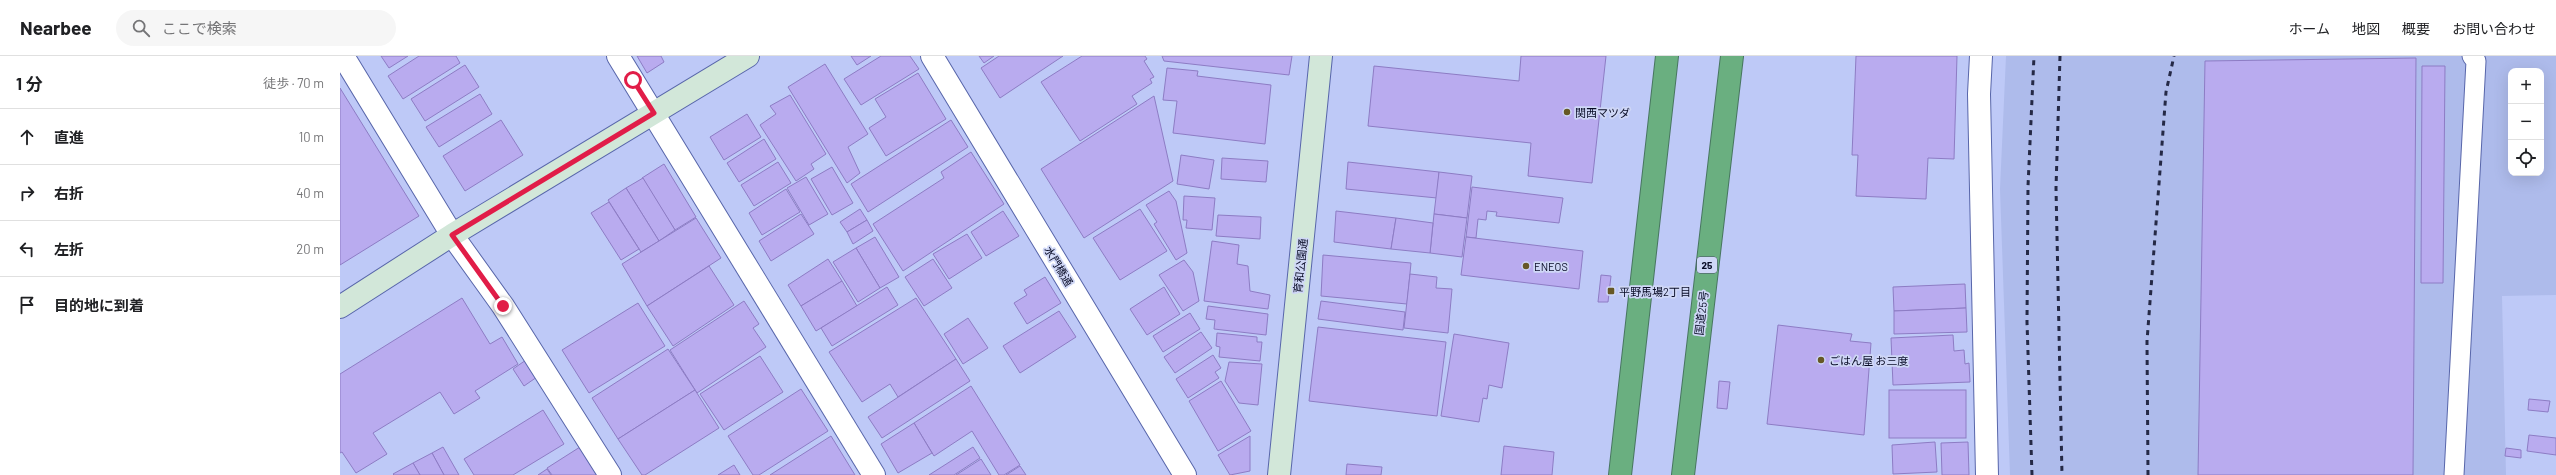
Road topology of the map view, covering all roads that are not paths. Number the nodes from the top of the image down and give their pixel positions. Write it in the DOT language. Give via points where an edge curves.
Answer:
graph roads {
  1 [pos="343,56"];
  2 [pos="618,56"];
  3 [pos="748,56"];
  4 [pos="932,56"];
  5 [pos="1321,56"];
  6 [pos="1667,56"];
  7 [pos="1732,56"];
  8 [pos="1981,56"];
  9 [pos="2472,56"];
  10 [pos="654,113"];
  11 [pos="452,235"];
  12 [pos="340,307"];
  13 [pos="610,475"];
  14 [pos="874,475"];
  15 [pos="1185,475"];
  16 [pos="1279,475"];
  17 [pos="1620,475"];
  18 [pos="1683,475"];
  19 [pos="1987,475"];
  20 [pos="2454,475"];
  1 -- 11 [label="street"];
  2 -- 10 [label="street"];
  3 -- 10 [label="street"];
  4 -- 15 [label="street, 水門橋通"];
  5 -- 16 [label="street, 育和公園通"];
  6 -- 17 [label="highway"];
  7 -- 18 [label="highway, 国道25号 / 25"];
  8 -- 19 [label="street" via="1979,94"];
  9 -- 20 [label="lane" via="2476,61"];
  10 -- 11 [label="street"];
  10 -- 14 [label="street"];
  11 -- 12 [label="street"];
  11 -- 13 [label="street" via="503,306"];
}
